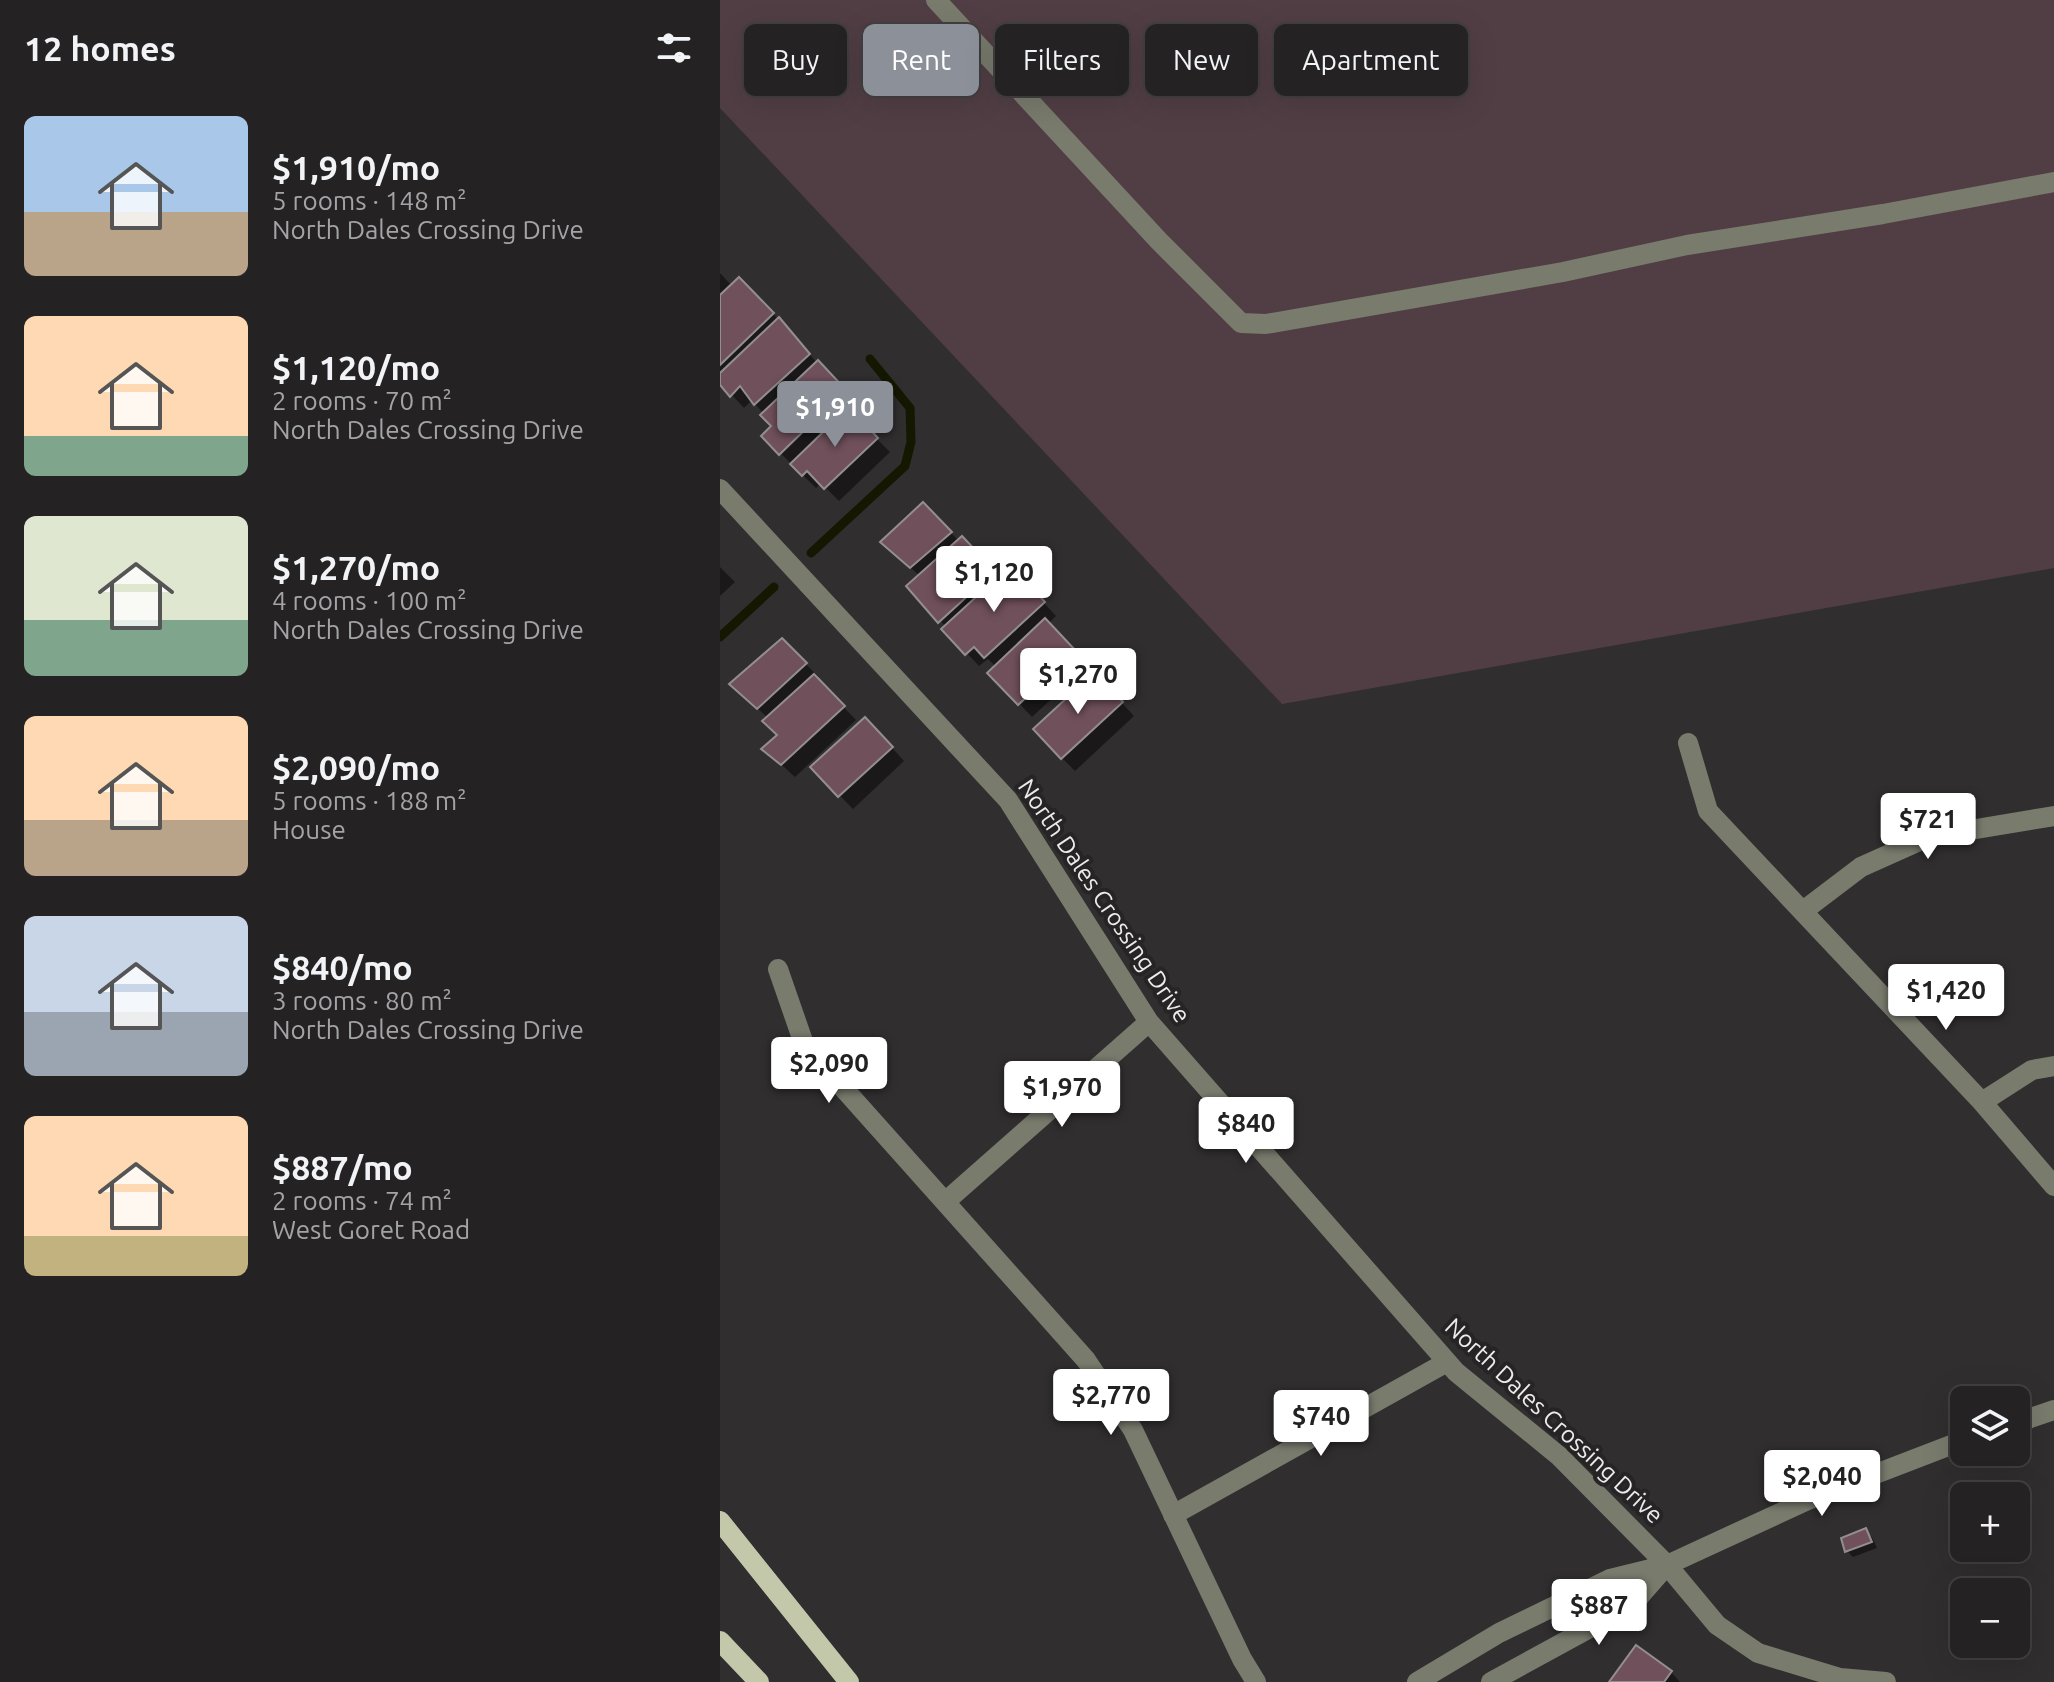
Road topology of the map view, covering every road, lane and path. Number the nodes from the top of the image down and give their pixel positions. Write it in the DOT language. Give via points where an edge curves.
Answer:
graph roads {
  1 [pos="936,0"];
  2 [pos="2054,182"];
  3 [pos="720,489"];
  4 [pos="1688,743"];
  5 [pos="2054,816"];
  6 [pos="1803,911"];
  7 [pos="778,969"];
  8 [pos="1149,1022"];
  9 [pos="2054,1066"];
  10 [pos="1982,1102"];
  11 [pos="2054,1186"];
  12 [pos="945,1202"];
  13 [pos="1447,1362"];
  14 [pos="2054,1410"];
  15 [pos="2030,1418"];
  16 [pos="1950,1445"];
  17 [pos="1173,1515"];
  18 [pos="720,1521"];
  19 [pos="1667,1565"];
  20 [pos="720,1641"];
  21 [pos="1497,1681"];
  22 [pos="759,1682"];
  23 [pos="849,1682"];
  24 [pos="1256,1682"];
  25 [pos="1417,1682"];
  26 [pos="1886,1682"];
  1 -- 2 [label="street" via="1241,323 1266,324"];
  3 -- 8 [label="street, North Dales Crossing Drive" via="1008,800"];
  4 -- 6 [label="street" via="1708,811"];
  5 -- 6 [label="street" via="1928,837 1861,867"];
  6 -- 10 [label="street"];
  7 -- 12 [label="street" via="804,1044"];
  8 -- 12 [label="street"];
  8 -- 13 [label="street, North Dales Crossing Drive"];
  9 -- 10 [label="street" via="2032,1070"];
  10 -- 11 [label="street"];
  12 -- 17 [label="street" via="1086,1360 1133,1430"];
  13 -- 17 [label="street"];
  13 -- 19 [label="street, North Dales Crossing Drive" via="1559,1456"];
  14 -- 15 [label="street"];
  16 -- 19 [label="street" via="1808,1500"];
  17 -- 24 [label="street"];
  18 -- 23 [label="main road"];
  19 -- 21 [label="street" via="1632,1605"];
  19 -- 25 [label="street" via="1610,1579 1499,1633"];
  19 -- 26 [label="street, North Dales Crossing Drive" via="1717,1625 1758,1653 1840,1678"];
  20 -- 22 [label="main road"];
}
